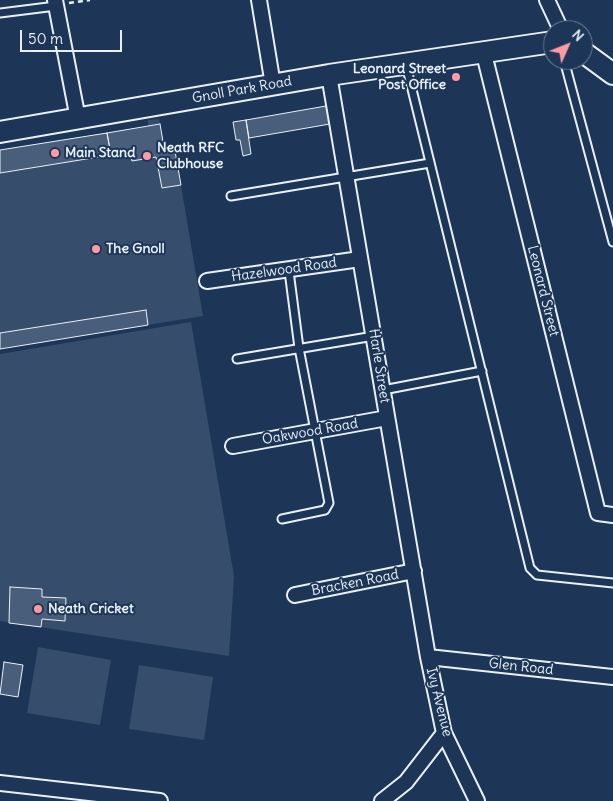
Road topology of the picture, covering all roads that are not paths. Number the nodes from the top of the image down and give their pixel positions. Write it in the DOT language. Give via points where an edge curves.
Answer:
graph roads {
  1 [pos="259,0"];
  2 [pos="547,0"];
  3 [pos="55,3"];
  4 [pos="0,13"];
  5 [pos="556,20"];
  6 [pos="543,44"];
  7 [pos="484,54"];
  8 [pos="593,59"];
  9 [pos="406,64"];
  10 [pos="567,70"];
  11 [pos="613,74"];
  12 [pos="329,75"];
  13 [pos="274,85"];
  14 [pos="78,119"];
  15 [pos="0,132"];
  16 [pos="430,163"];
  17 [pos="346,176"];
  18 [pos="232,196"];
  19 [pos="613,242"];
  20 [pos="360,259"];
  21 [pos="289,271"];
  22 [pos="207,281"];
  23 [pos="374,336"];
  24 [pos="299,348"];
  25 [pos="237,359"];
  26 [pos="482,371"];
  27 [pos="383,390"];
  28 [pos="387,418"];
  29 [pos="316,431"];
  30 [pos="233,446"];
  31 [pos="613,514"];
  32 [pos="282,519"];
  33 [pos="414,571"];
  34 [pos="613,583"];
  35 [pos="295,595"];
  36 [pos="428,657"];
  37 [pos="613,677"];
  38 [pos="444,732"];
  39 [pos="0,783"];
  40 [pos="160,801"];
  41 [pos="382,801"];
  42 [pos="477,801"];
  1 -- 13 [label="street"];
  2 -- 5 [label="street"];
  3 -- 4 [label="lane"];
  3 -- 14 [label="street"];
  6 -- 7 [label="main road, Gnoll Park Road"];
  7 -- 9 [label="main road, Gnoll Park Road"];
  7 -- 31 [label="street, Leonard Street" via="598,513"];
  8 -- 11 [label="main road"];
  9 -- 12 [label="main road, Gnoll Park Road"];
  9 -- 16 [label="lane"];
  10 -- 19 [label="lane"];
  12 -- 13 [label="main road, Gnoll Park Road"];
  12 -- 17 [label="street, Harle Street"];
  13 -- 14 [label="main road, Gnoll Park Road"];
  14 -- 15 [label="main road, Gnoll Park Road"];
  16 -- 17 [label="lane"];
  16 -- 26 [label="lane"];
  17 -- 18 [label="lane"];
  17 -- 20 [label="street, Harle Street"];
  20 -- 21 [label="street, Hazelwood Road"];
  20 -- 23 [label="street, Harle Street"];
  21 -- 22 [label="street, Hazelwood Road"];
  21 -- 24 [label="lane"];
  23 -- 24 [label="lane"];
  23 -- 27 [label="street, Harle Street"];
  24 -- 25 [label="lane"];
  24 -- 29 [label="lane"];
  26 -- 27 [label="lane"];
  26 -- 34 [label="lane" via="530,568 537,575"];
  27 -- 28 [label="street, Harle Street"];
  28 -- 29 [label="street, Oakwood Road"];
  28 -- 33 [label="street, Harle Street"];
  29 -- 30 [label="street, Oakwood Road"];
  29 -- 32 [label="lane" via="329,503 325,510"];
  33 -- 35 [label="street, Bracken Road"];
  33 -- 36 [label="street, Harle Street"];
  36 -- 37 [label="street, Glen Road"];
  36 -- 38 [label="street, Ivy Avenue"];
  38 -- 41 [label="street" via="406,782"];
  38 -- 42 [label="street, Ivy Avenue"];
  39 -- 40 [label="street"];
}
